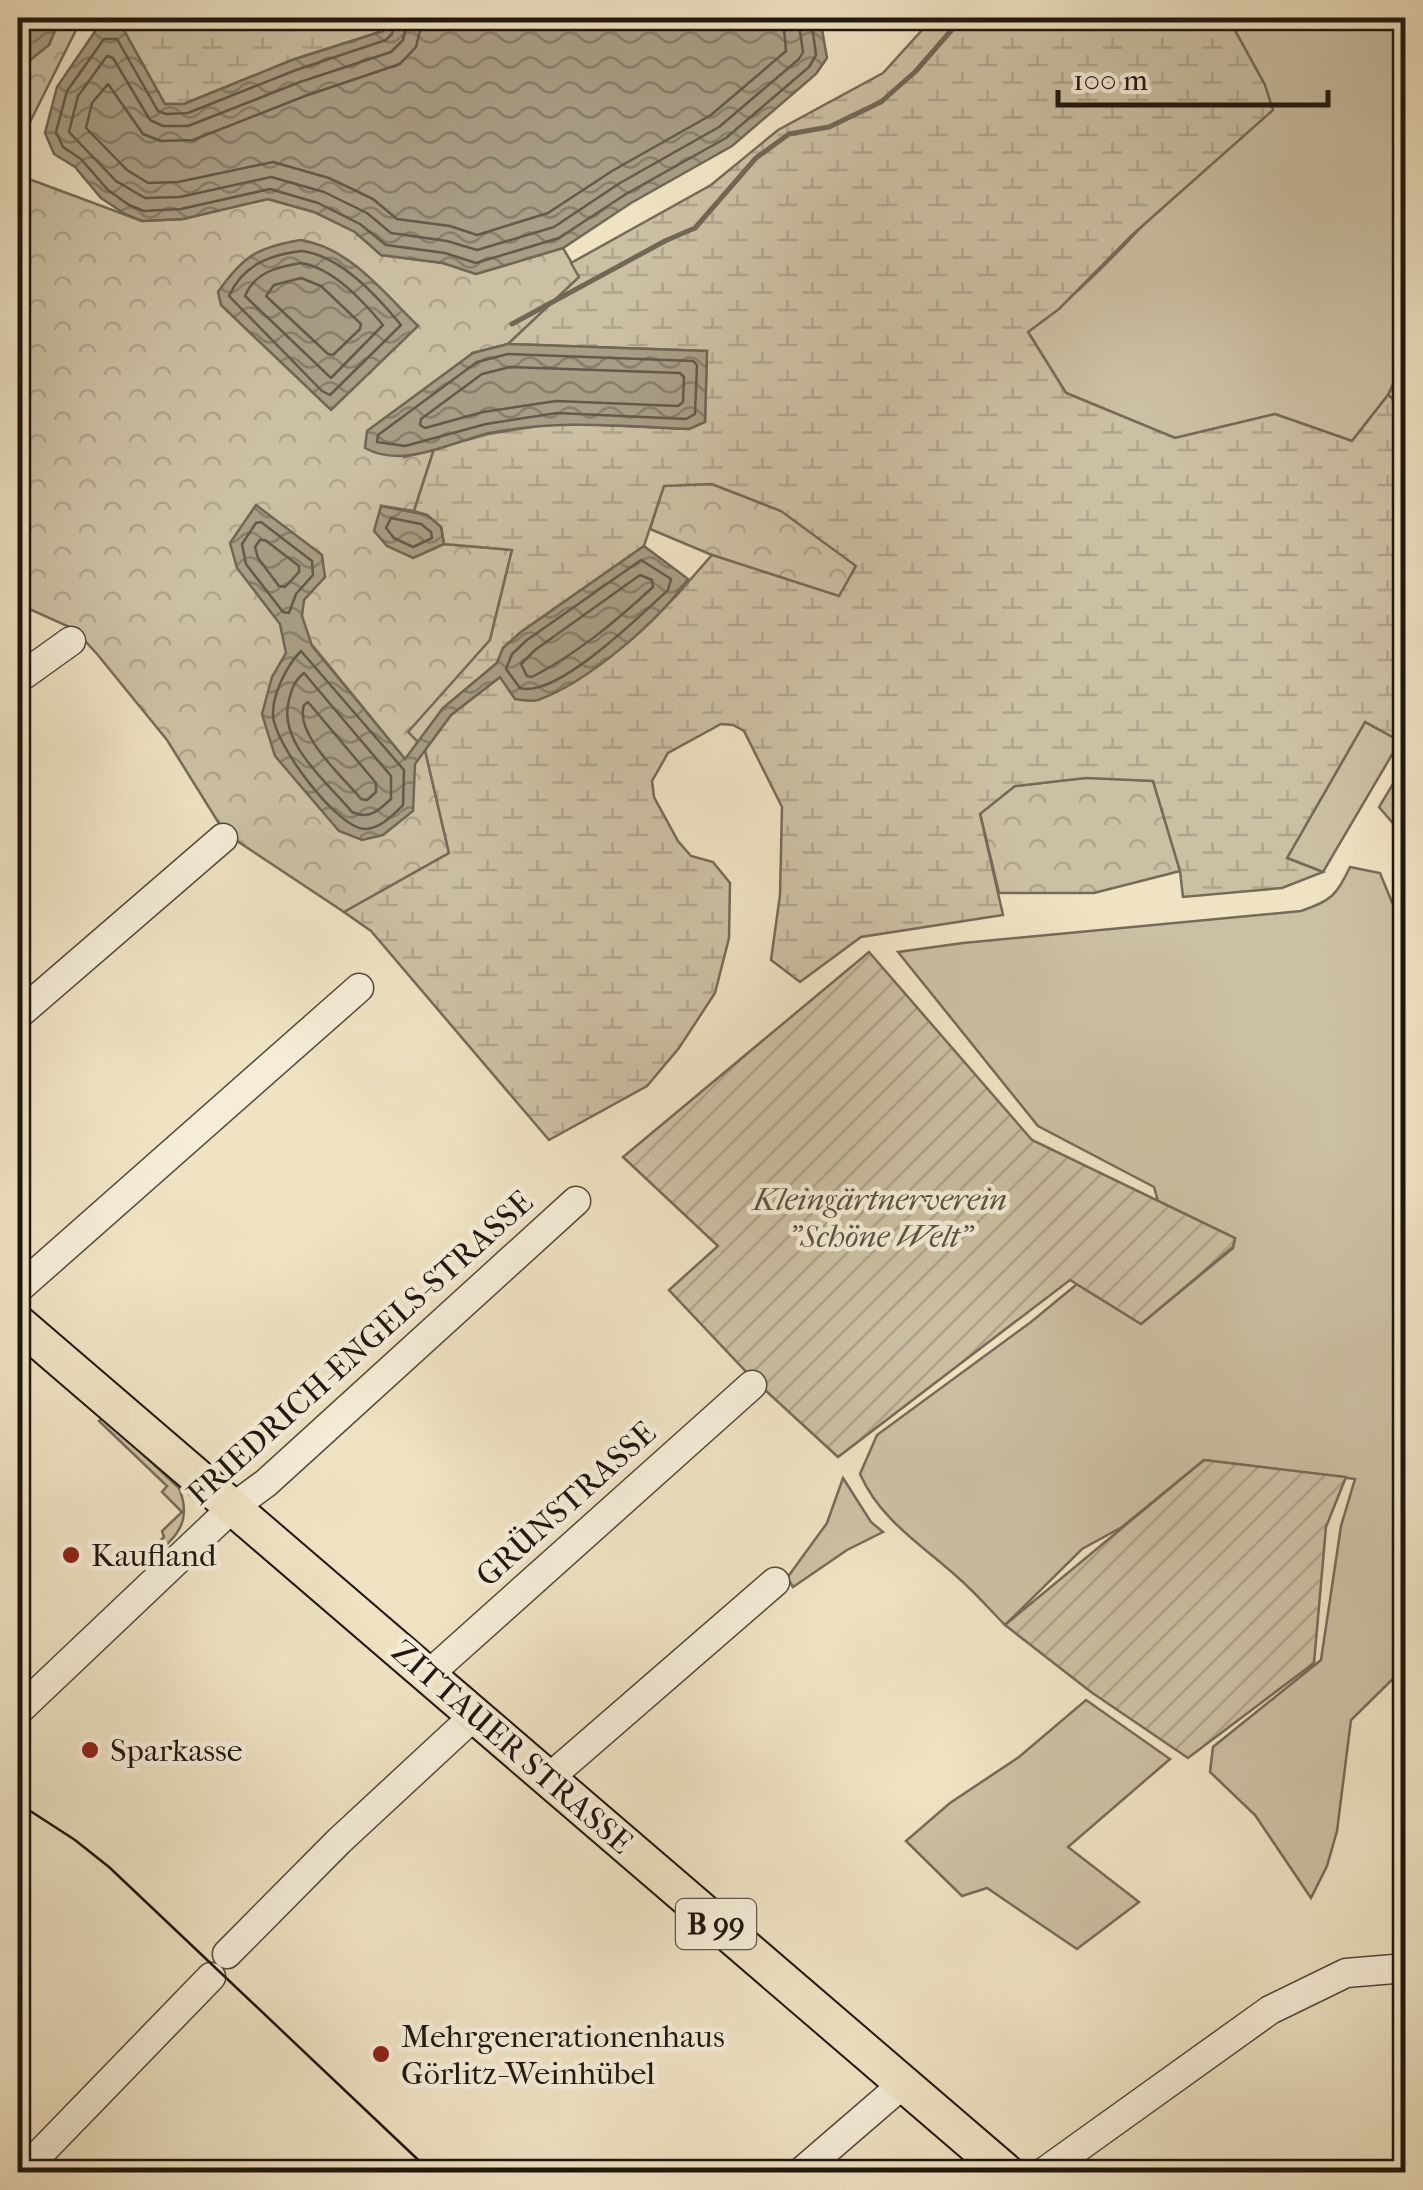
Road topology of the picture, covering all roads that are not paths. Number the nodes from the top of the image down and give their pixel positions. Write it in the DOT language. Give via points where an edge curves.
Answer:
graph roads {
  1 [pos="71,641"];
  2 [pos="18,678"];
  3 [pos="223,838"];
  4 [pos="359,988"];
  5 [pos="18,1015"];
  6 [pos="576,1201"];
  7 [pos="18,1289"];
  8 [pos="18,1322"];
  9 [pos="752,1385"];
  10 [pos="232,1508"];
  11 [pos="775,1582"];
  12 [pos="428,1674"];
  13 [pos="18,1711"];
  14 [pos="476,1715"];
  15 [pos="550,1778"];
  16 [pos="1406,1968"];
  17 [pos="903,2084"];
  18 [pos="22,2172"];
  19 [pos="800,2172"];
  20 [pos="1006,2172"];
  21 [pos="1044,2172"];
  1 -- 2 [label="street"];
  3 -- 5 [label="street"];
  4 -- 7 [label="street"];
  6 -- 10 [label="street, FRIEDRICH-ENGELS-STRASSE"];
  8 -- 10 [label="main road, ZITTAUER STRASSE / B 99"];
  9 -- 12 [label="street, GRÜNSTRASSE"];
  10 -- 12 [label="main road, ZITTAUER STRASSE / B 99"];
  10 -- 13 [label="street, FRIEDRICH-ENGELS-STRASSE"];
  11 -- 15 [label="street"];
  12 -- 14 [label="main road, ZITTAUER STRASSE / B 99"];
  14 -- 15 [label="main road, ZITTAUER STRASSE / B 99"];
  14 -- 18 [label="street" via="339,1841"];
  15 -- 17 [label="main road, ZITTAUER STRASSE / B 99"];
  16 -- 21 [label="street" via="1346,1973 1270,2010"];
  17 -- 19 [label="street"];
  17 -- 20 [label="main road, ZITTAUER STRASSE / B 99"];
}
